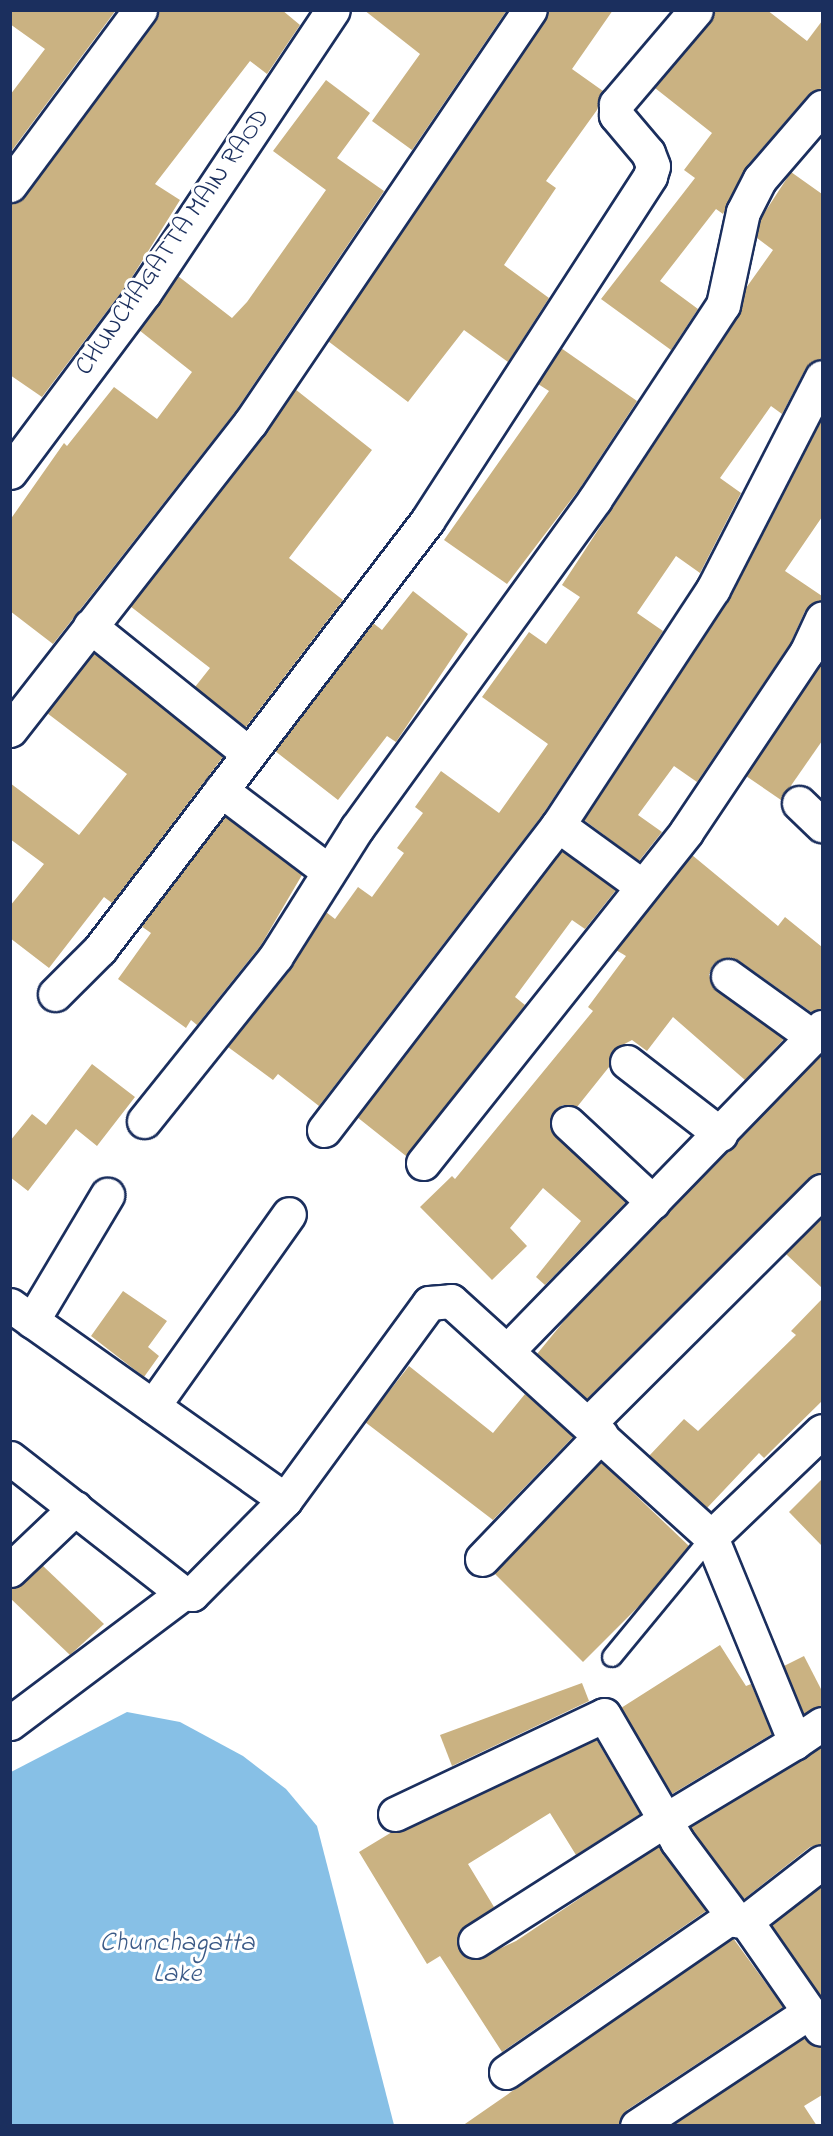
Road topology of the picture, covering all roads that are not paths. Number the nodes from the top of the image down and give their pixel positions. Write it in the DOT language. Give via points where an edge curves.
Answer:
graph roads {
  1 [pos="140,10"];
  2 [pos="333,10"];
  3 [pos="530,10"];
  4 [pos="696,10"];
  5 [pos="822,107"];
  6 [pos="10,185"];
  7 [pos="822,377"];
  8 [pos="10,472"];
  9 [pos="822,619"];
  10 [pos="90,626"];
  11 [pos="10,730"];
  12 [pos="249,754"];
  13 [pos="221,790"];
  14 [pos="799,803"];
  15 [pos="558,825"];
  16 [pos="822,825"];
  17 [pos="328,871"];
  18 [pos="642,886"];
  19 [pos="728,976"];
  20 [pos="55,994"];
  21 [pos="818,1032"];
  22 [pos="627,1062"];
  23 [pos="144,1121"];
  24 [pos="568,1123"];
  25 [pos="324,1131"];
  26 [pos="720,1134"];
  27 [pos="423,1163"];
  28 [pos="822,1191"];
  29 [pos="107,1195"];
  30 [pos="653,1202"];
  31 [pos="289,1214"];
  32 [pos="21,1313"];
  33 [pos="507,1351"];
  34 [pos="153,1407"];
  35 [pos="594,1430"];
  36 [pos="822,1431"];
  37 [pos="10,1458"];
  38 [pos="285,1500"];
  39 [pos="75,1508"];
  40 [pos="711,1537"];
  41 [pos="482,1559"];
  42 [pos="10,1570"];
  43 [pos="183,1593"];
  44 [pos="612,1657"];
  45 [pos="10,1723"];
  46 [pos="822,1724"];
  47 [pos="795,1742"];
  48 [pos="395,1814"];
  49 [pos="665,1820"];
  50 [pos="822,1862"];
  51 [pos="739,1918"];
  52 [pos="475,1941"];
  53 [pos="816,2021"];
  54 [pos="506,2072"];
  55 [pos="638,2126"];
  1 -- 6 [label="street"];
  2 -- 8 [label="street, CHUNCHAGATTA MAIN RAOD" via="144,293"];
  3 -- 10 [label="street" via="250,423"];
  4 -- 12 [label="street" via="616,104 616,115 648,153 653,166 650,176 428,521"];
  5 -- 17 [label="street" via="760,179 742,212 723,305 595,500"];
  7 -- 15 [label="street" via="713,589"];
  9 -- 18 [label="street" via="806,653 699,812"];
  10 -- 11 [label="street"];
  10 -- 12 [label="street"];
  12 -- 13 [label="street"];
  13 -- 17 [label="street"];
  13 -- 20 [label="street" via="100,949"];
  14 -- 16 [label="street"];
  15 -- 18 [label="street"];
  15 -- 25 [label="street"];
  17 -- 23 [label="street" via="276,956"];
  18 -- 27 [label="street"];
  19 -- 21 [label="street"];
  21 -- 26 [label="street"];
  22 -- 26 [label="street"];
  24 -- 30 [label="street"];
  26 -- 30 [label="street"];
  28 -- 35 [label="street"];
  29 -- 32 [label="street"];
  30 -- 33 [label="street"];
  31 -- 34 [label="street"];
  32 -- 34 [label="street"];
  33 -- 35 [label="street"];
  33 -- 38 [label="street" via="451,1301 429,1303"];
  34 -- 38 [label="street"];
  35 -- 40 [label="street"];
  35 -- 41 [label="street"];
  36 -- 40 [label="street"];
  37 -- 39 [label="street"];
  38 -- 43 [label="street" via="199,1588"];
  39 -- 42 [label="street"];
  39 -- 43 [label="street"];
  40 -- 44 [label="lane"];
  40 -- 47 [label="street"];
  43 -- 45 [label="street"];
  46 -- 47 [label="street"];
  47 -- 49 [label="street"];
  48 -- 49 [label="street" via="604,1715"];
  49 -- 51 [label="street"];
  49 -- 52 [label="street"];
  50 -- 51 [label="street"];
  51 -- 53 [label="street"];
  51 -- 54 [label="street"];
  53 -- 55 [label="street"];
}
